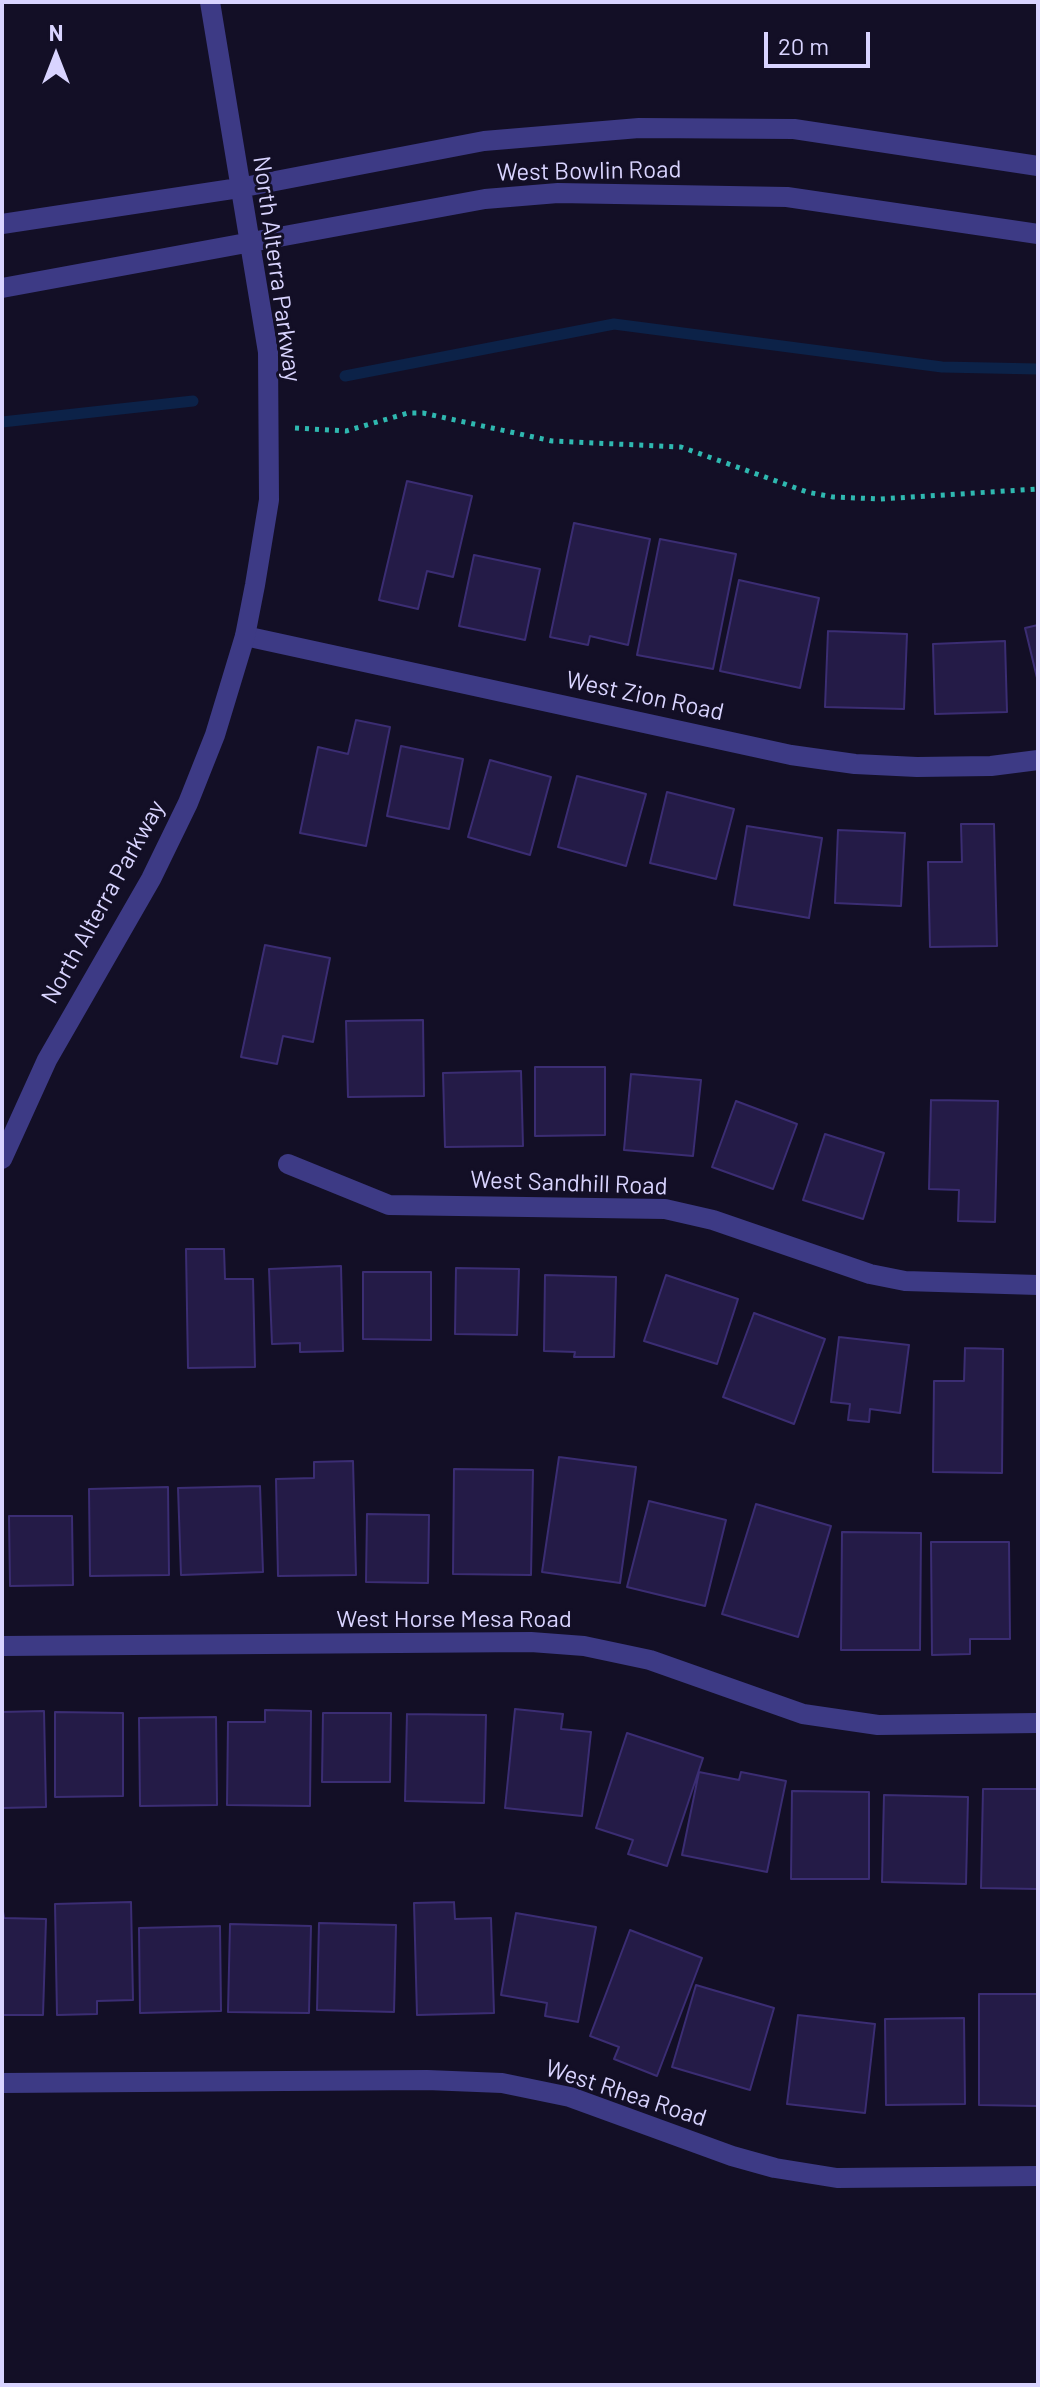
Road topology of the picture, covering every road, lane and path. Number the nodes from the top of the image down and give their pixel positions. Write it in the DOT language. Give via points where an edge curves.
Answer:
graph roads {
  1 [pos="210,2"];
  2 [pos="1038,166"];
  3 [pos="239,188"];
  4 [pos="2,224"];
  5 [pos="1038,234"];
  6 [pos="247,242"];
  7 [pos="2,288"];
  8 [pos="270,427"];
  9 [pos="1038,489"];
  10 [pos="245,636"];
  11 [pos="1038,760"];
  12 [pos="2,1159"];
  13 [pos="288,1164"];
  14 [pos="1038,1285"];
  15 [pos="2,1646"];
  16 [pos="1038,1723"];
  17 [pos="2,2083"];
  18 [pos="1038,2176"];
  1 -- 3 [label="street, North Alterra Parkway"];
  2 -- 3 [label="street, West Bowlin Road" via="794,129 639,128 484,141"];
  3 -- 4 [label="street, West Bowlin Road"];
  3 -- 6 [label="street, North Alterra Parkway"];
  5 -- 6 [label="street, West Bowlin Road" via="787,197 558,193 485,199"];
  6 -- 7 [label="street, West Bowlin Road"];
  6 -- 8 [label="street, North Alterra Parkway" via="268,352"];
  8 -- 9 [label="path" via="346,431 423,413 552,441 681,447 833,497"];
  8 -- 10 [label="street, North Alterra Parkway" via="269,500"];
  10 -- 11 [label="street, West Zion Road" via="791,755 917,767"];
  10 -- 12 [label="street, North Alterra Parkway" via="188,803 151,879 47,1060"];
  13 -- 14 [label="street, West Sandhill Road" via="389,1205 665,1209 713,1220 870,1274 905,1281"];
  15 -- 16 [label="street, West Horse Mesa Road" via="570,1645 650,1660 803,1714 878,1725"];
  17 -- 18 [label="street, West Rhea Road" via="502,2083 570,2097 775,2168 837,2178"];
}
